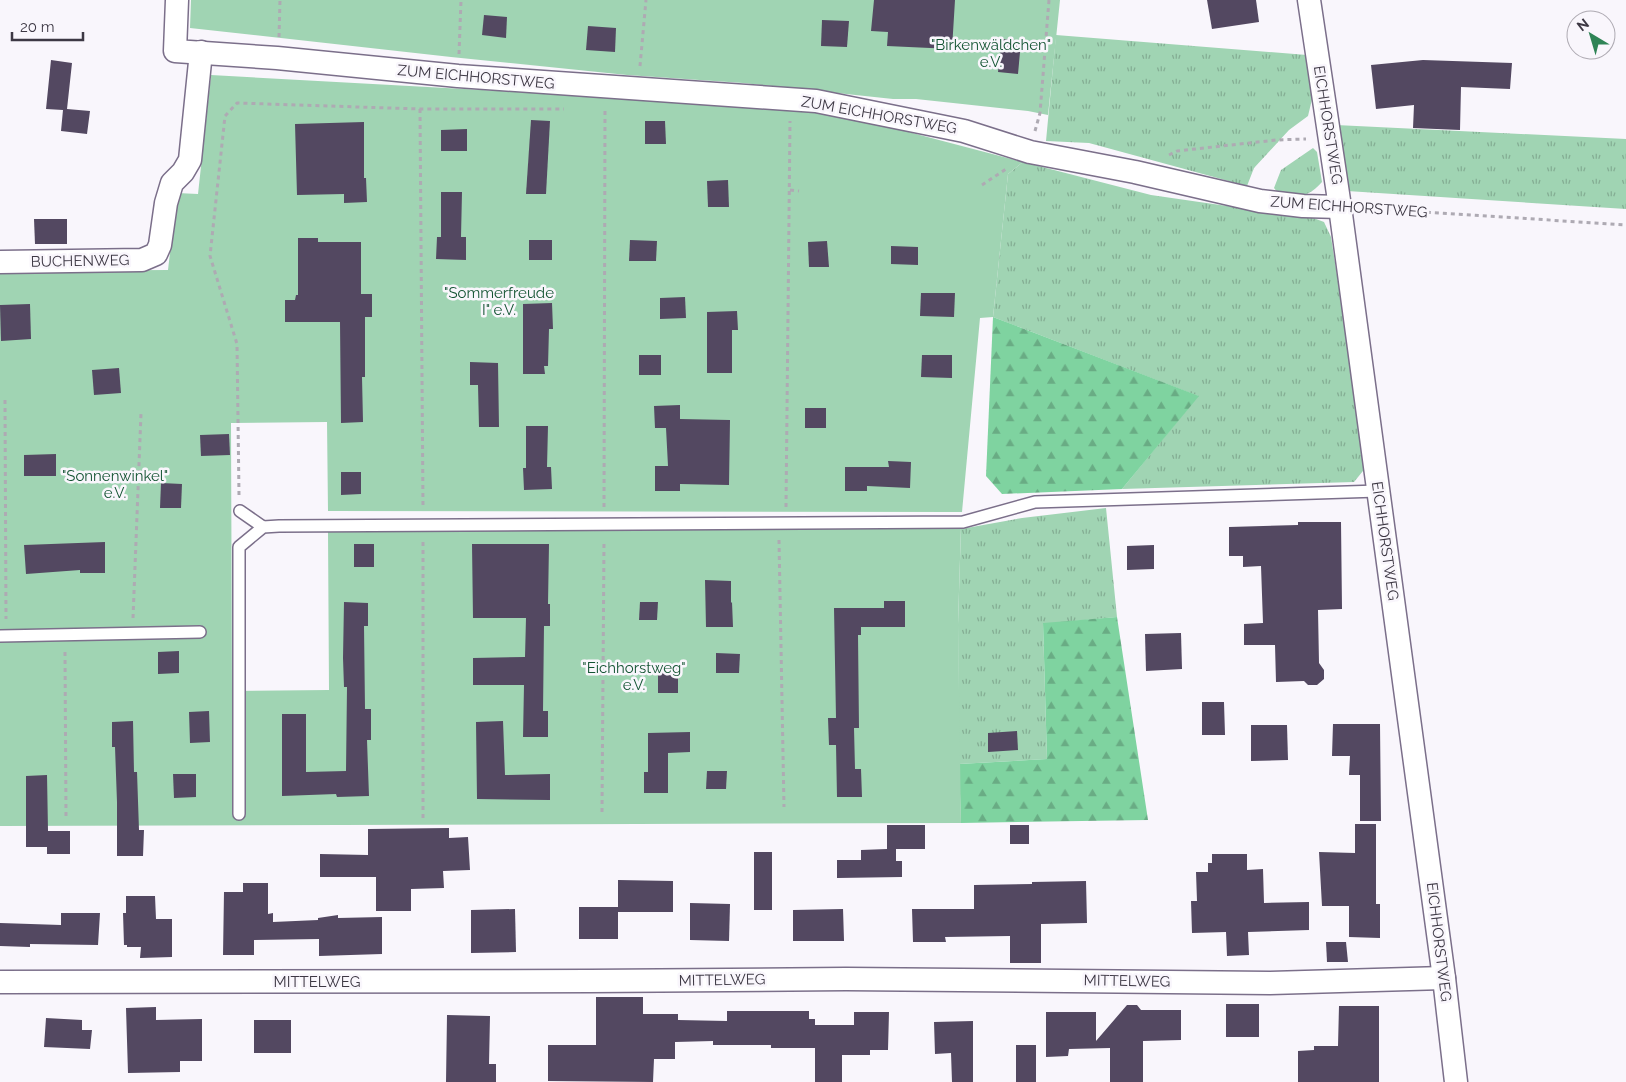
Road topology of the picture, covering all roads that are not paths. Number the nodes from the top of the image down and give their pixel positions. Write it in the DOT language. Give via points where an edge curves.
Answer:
graph roads {
  1 [pos="177,0"];
  2 [pos="1309,0"];
  3 [pos="201,52"];
  4 [pos="1340,207"];
  5 [pos="0,262"];
  6 [pos="1378,491"];
  7 [pos="240,510"];
  8 [pos="263,527"];
  9 [pos="200,632"];
  10 [pos="3,636"];
  11 [pos="239,814"];
  12 [pos="1444,978"];
  13 [pos="0,982"];
  14 [pos="1456,1082"];
  1 -- 3 [label="street, ZUM EICHHORSTWEG" via="175,50"];
  2 -- 4 [label="street, EICHHORSTWEG"];
  3 -- 4 [label="street, ZUM EICHHORSTWEG" via="458,76 816,101 964,131 1030,152 1260,201"];
  3 -- 5 [label="street, BUCHENWEG" via="190,160 172,183 156,254 142,260"];
  4 -- 6 [label="street, EICHHORSTWEG"];
  6 -- 8 [label="lane" via="1035,502 963,522"];
  6 -- 12 [label="street, EICHHORSTWEG"];
  7 -- 8 [label="lane"];
  8 -- 11 [label="lane" via="239,547"];
  9 -- 10 [label="lane"];
  12 -- 13 [label="street, MITTELWEG" via="1270,983 846,979"];
  12 -- 14 [label="street, EICHHORSTWEG"];
}
